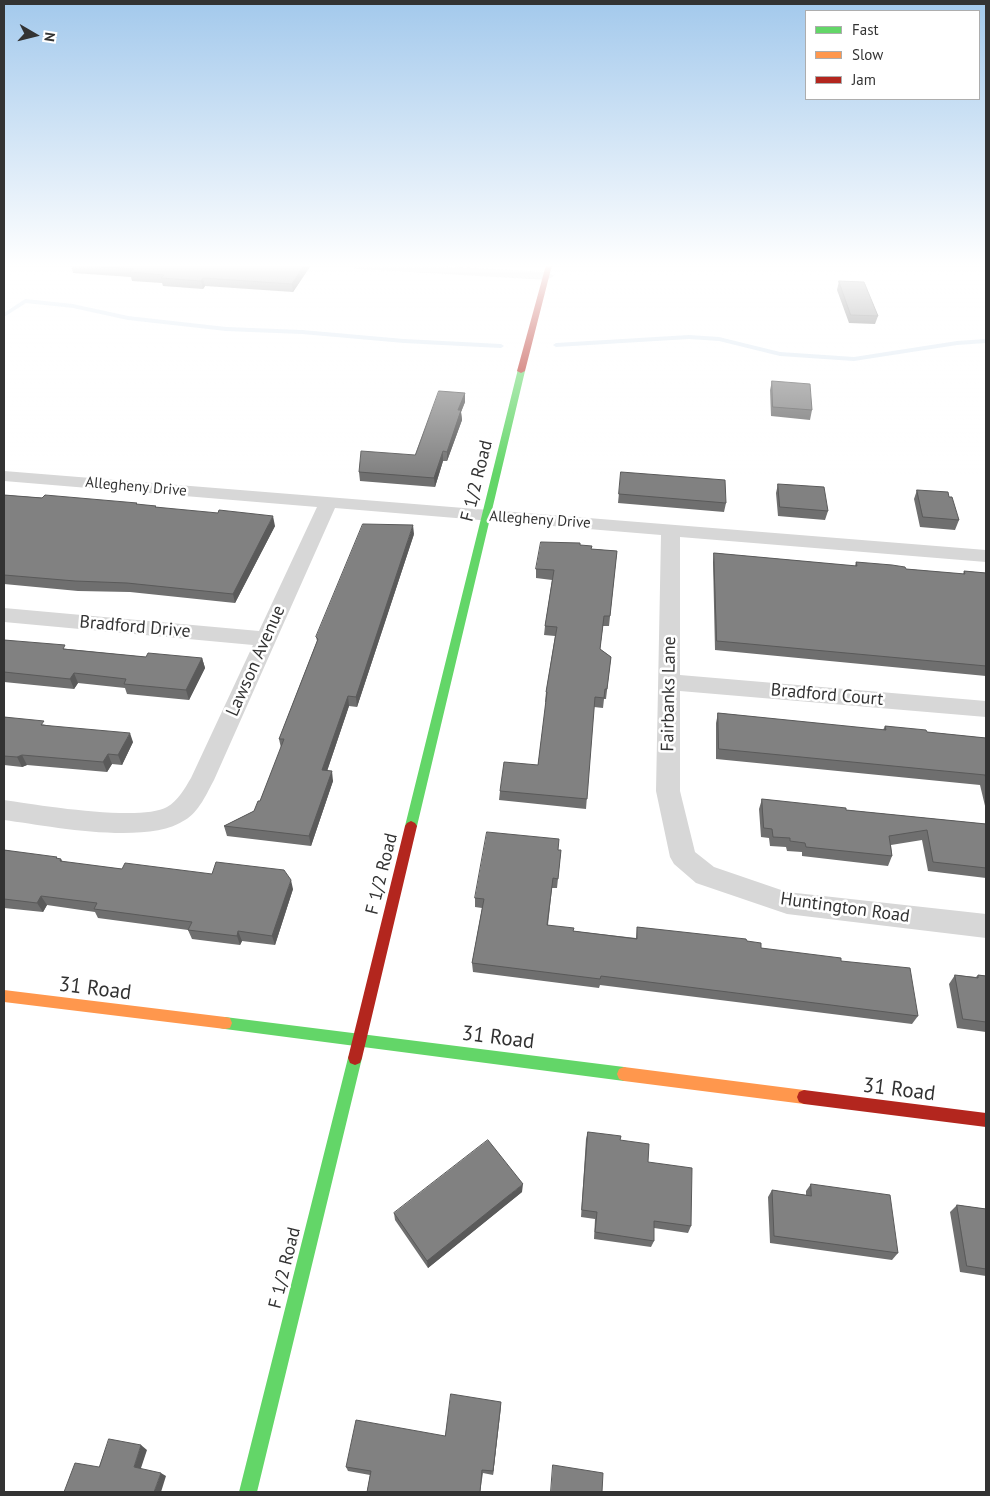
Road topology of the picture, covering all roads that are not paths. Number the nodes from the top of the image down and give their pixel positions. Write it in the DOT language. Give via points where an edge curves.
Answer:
graph roads {
  1 [pos="530,335"];
  2 [pos="4,476"];
  3 [pos="328,502"];
  4 [pos="486,516"];
  5 [pos="671,529"];
  6 [pos="986,556"];
  7 [pos="4,615"];
  8 [pos="266,639"];
  9 [pos="669,682"];
  10 [pos="986,709"];
  11 [pos="4,810"];
  12 [pos="683,857"];
  13 [pos="986,926"];
  14 [pos="4,996"];
  15 [pos="360,1040"];
  16 [pos="986,1120"];
  17 [pos="248,1492"];
  1 -- 4 [label="street, F 1/2 Road"];
  2 -- 3 [label="street, Allegheny Drive"];
  3 -- 4 [label="street, Allegheny Drive"];
  3 -- 8 [label="street, Lawson Avenue"];
  4 -- 5 [label="street, Allegheny Drive"];
  4 -- 15 [label="street, F 1/2 Road"];
  5 -- 6 [label="street, Allegheny Drive"];
  5 -- 9 [label="street, Fairbanks Lane"];
  7 -- 8 [label="street, Bradford Drive"];
  8 -- 11 [label="street, Lawson Avenue" via="202,780 176,815 153,822 118,822"];
  9 -- 10 [label="street, Bradford Court"];
  9 -- 12 [label="street, Fairbanks Lane" via="668,791"];
  12 -- 13 [label="street, Huntington Road" via="705,875 788,903"];
  14 -- 15 [label="street, 31 Road"];
  15 -- 16 [label="street, 31 Road"];
  15 -- 17 [label="street, F 1/2 Road"];
}
